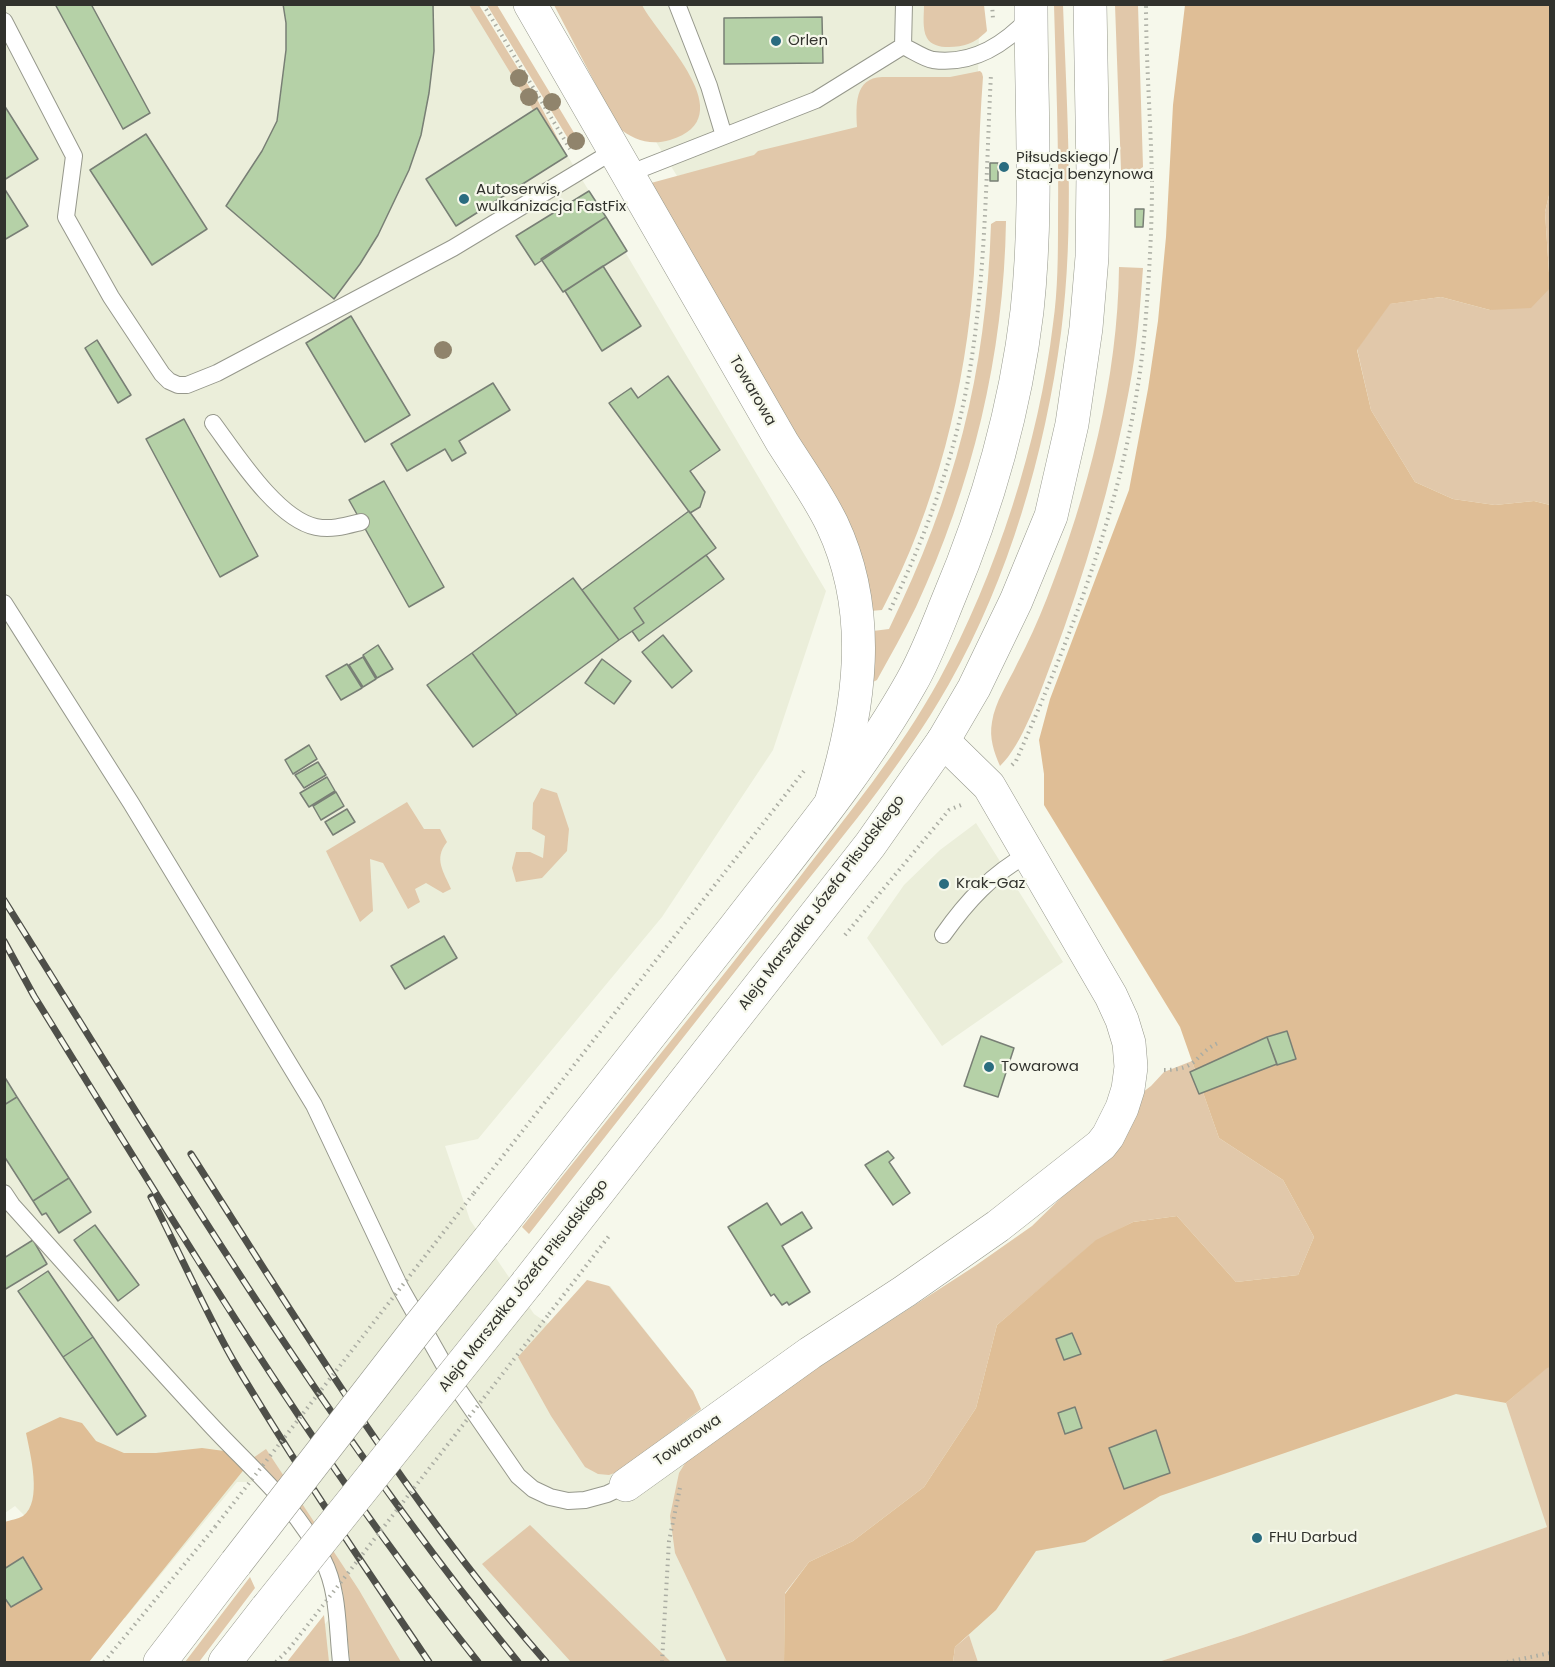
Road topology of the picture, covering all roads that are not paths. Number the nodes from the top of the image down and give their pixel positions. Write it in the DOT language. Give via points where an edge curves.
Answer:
graph roads {
  1 [pos="530,4"];
  2 [pos="677,4"];
  3 [pos="904,4"];
  4 [pos="1090,4"];
  5 [pos="1031,10"];
  6 [pos="4,21"];
  7 [pos="903,46"];
  8 [pos="724,136"];
  9 [pos="621,162"];
  10 [pos="213,423"];
  11 [pos="361,522"];
  12 [pos="4,603"];
  13 [pos="943,741"];
  14 [pos="829,807"];
  15 [pos="1028,854"];
  16 [pos="944,935"];
  17 [pos="4,1193"];
  18 [pos="626,1485"];
  19 [pos="160,1662"];
  20 [pos="225,1662"];
  21 [pos="341,1662"];
  1 -- 9 [label="street, Towarowa"];
  2 -- 8 [label="lane"];
  3 -- 7 [label="lane"];
  4 -- 13 [label="street, Aleja Marszałka Józefa Piłsudskiego" via="1092,257 1072,424 1051,516 1016,601"];
  5 -- 7 [label="lane" via="1015,34 994,48 961,60 931,60"];
  5 -- 14 [label="street" via="1031,238 1027,311 1010,411 987,499 914,678"];
  6 -- 9 [label="lane" via="74,156 66,217 111,297 162,374 178,385 195,383 217,373"];
  7 -- 8 [label="lane" via="816,100"];
  8 -- 9 [label="lane"];
  9 -- 14 [label="street, Towarowa" via="814,493 845,557 854,589 860,651 850,731"];
  10 -- 11 [label="lane" via="267,495 294,517 314,527 337,529"];
  12 -- 18 [label="lane" via="314,1105 400,1287 456,1386 518,1476 533,1490 568,1501 607,1494"];
  13 -- 15 [label="street, Towarowa" via="989,786"];
  13 -- 20 [label="street, Aleja Marszałka Józefa Piłsudskiego, bridge" via="870,845"];
  14 -- 19 [label="street, bridge"];
  15 -- 16 [label="lane" via="976,893"];
  15 -- 18 [label="street, Towarowa" via="1111,996 1129,1043 1128,1089 1108,1136 1093,1154 999,1226 810,1353"];
  17 -- 21 [label="lane" via="207,1422 266,1482 304,1530 324,1560 334,1592"];
}
